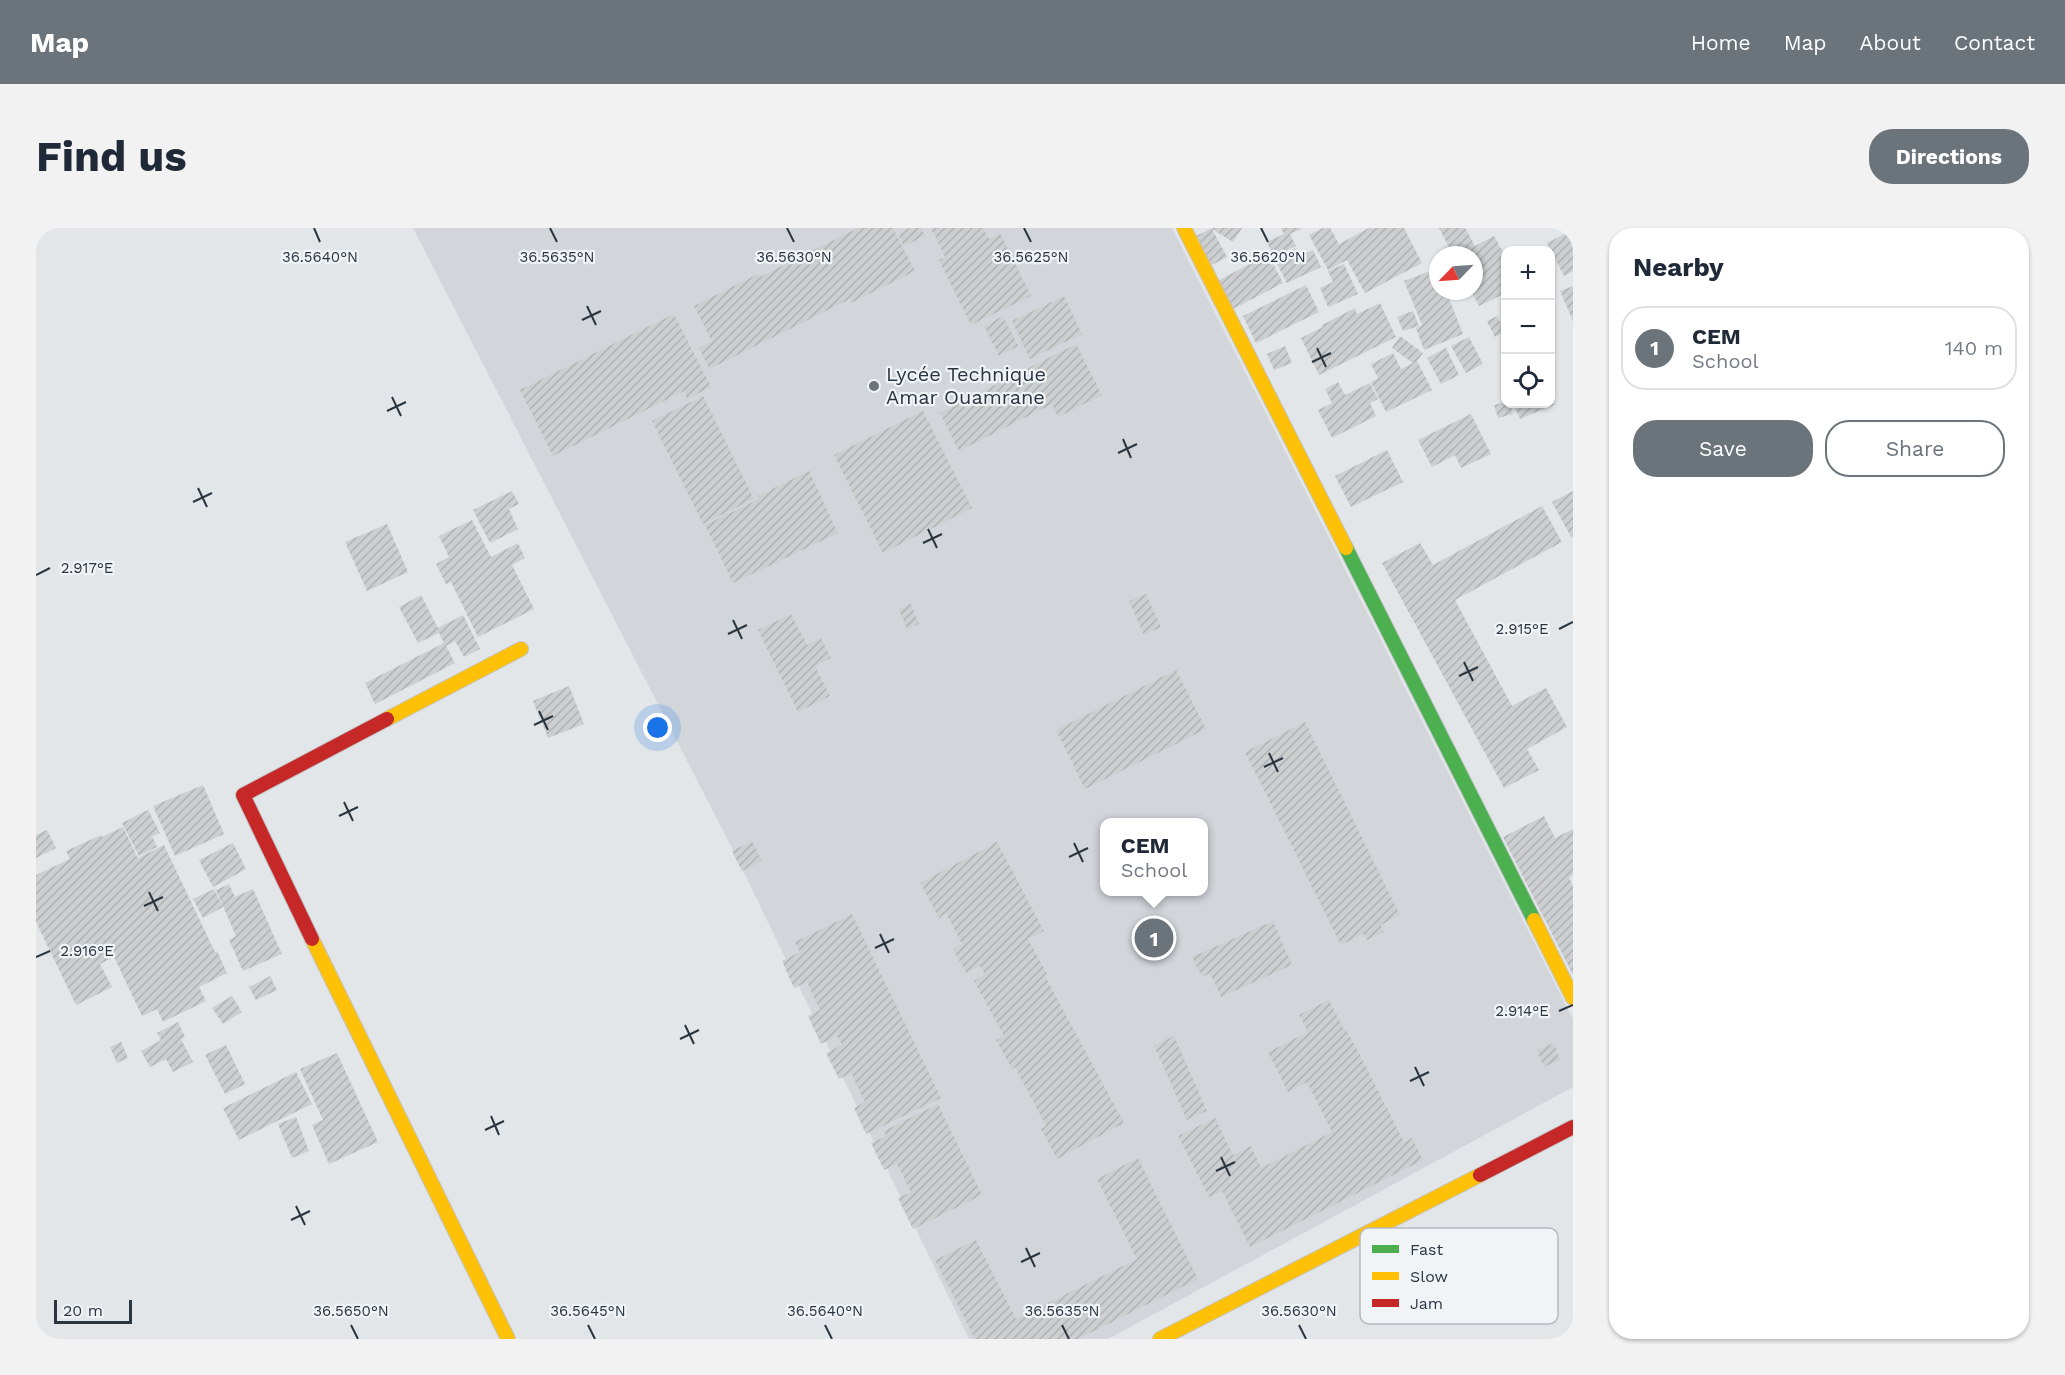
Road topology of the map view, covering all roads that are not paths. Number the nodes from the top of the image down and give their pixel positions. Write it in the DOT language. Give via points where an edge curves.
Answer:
graph roads {
  1 [pos="1184,228"];
  2 [pos="521,649"];
  3 [pos="1573,998"];
  4 [pos="1573,1127"];
  5 [pos="1376,1228"];
  6 [pos="1360,1236"];
  7 [pos="508,1339"];
  8 [pos="1160,1339"];
  1 -- 3 [label="street"];
  2 -- 7 [label="street" via="243,795"];
  4 -- 5 [label="street"];
  6 -- 8 [label="street"];
}
